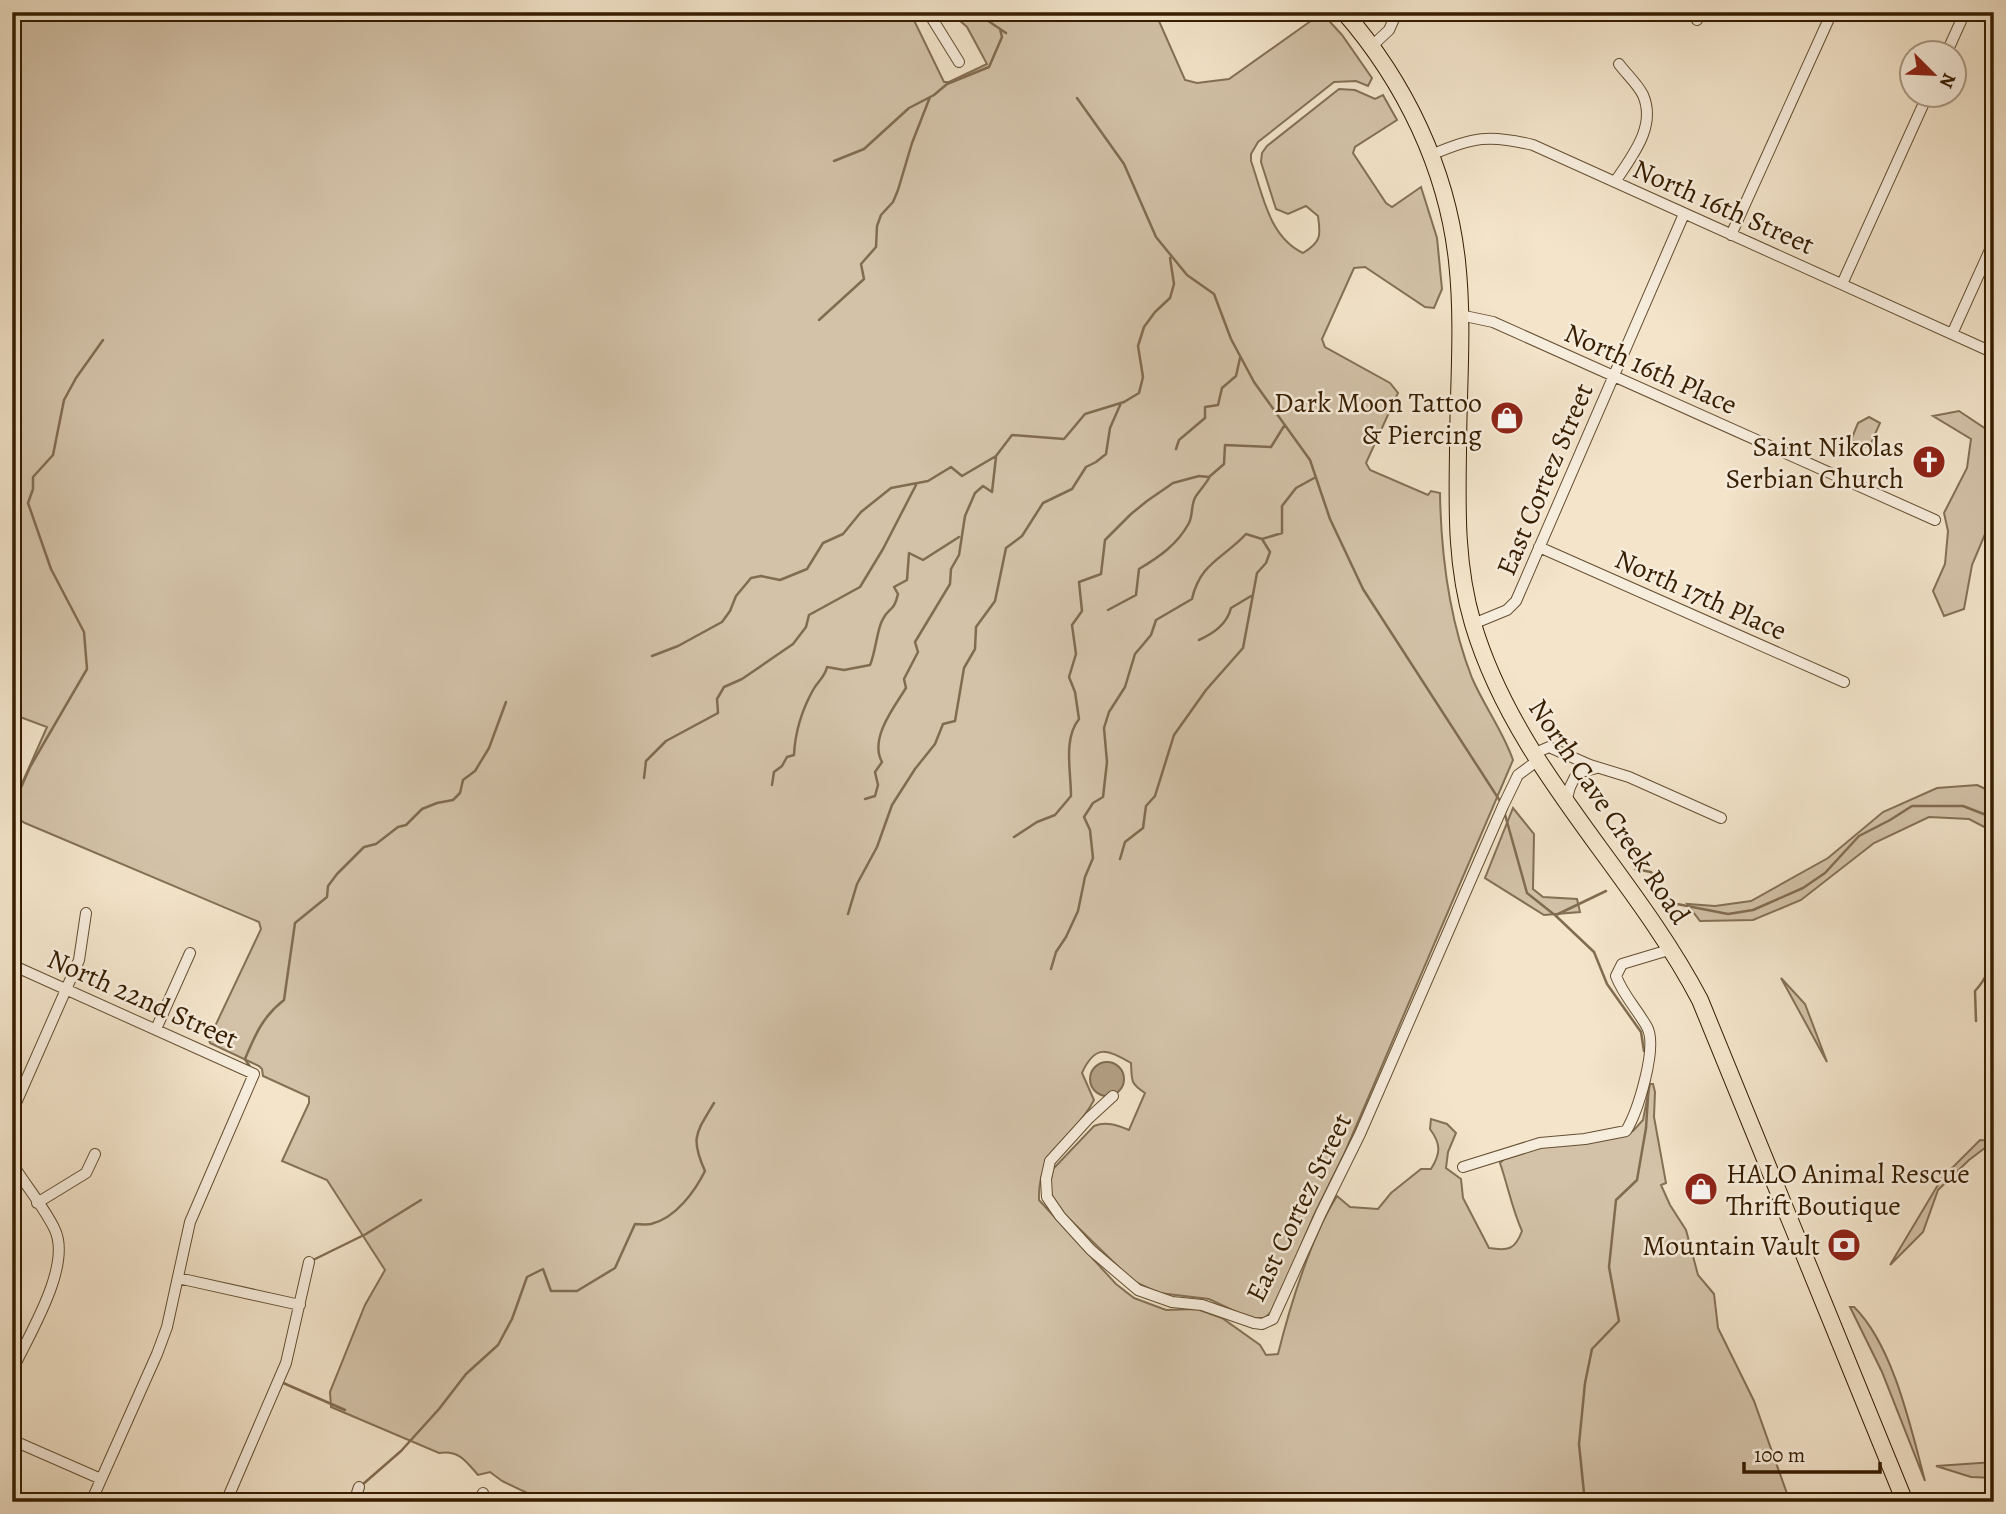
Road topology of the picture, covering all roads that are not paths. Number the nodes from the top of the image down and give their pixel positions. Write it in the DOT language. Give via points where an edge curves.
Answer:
graph roads {
  1 [pos="928,12"];
  2 [pos="1344,12"];
  3 [pos="1397,12"];
  4 [pos="1832,12"];
  5 [pos="1965,12"];
  6 [pos="1982,12"];
  7 [pos="1994,17"];
  8 [pos="1953,38"];
  9 [pos="1372,46"];
  10 [pos="959,62"];
  11 [pos="1619,64"];
  12 [pos="1922,108"];
  13 [pos="1431,155"];
  14 [pos="1615,182"];
  15 [pos="1684,214"];
  16 [pos="1731,235"];
  17 [pos="1994,241"];
  18 [pos="1842,284"];
  19 [pos="1460,315"];
  20 [pos="1952,334"];
  21 [pos="1994,353"];
  22 [pos="1614,376"];
  23 [pos="1935,520"];
  24 [pos="1539,547"];
  25 [pos="1473,624"];
  26 [pos="1844,682"];
  27 [pos="1535,758"];
  28 [pos="1597,768"];
  29 [pos="1566,803"];
  30 [pos="1721,818"];
  31 [pos="86,913"];
  32 [pos="1672,949"];
  33 [pos="190,953"];
  34 [pos="12,965"];
  35 [pos="68,989"];
  36 [pos="156,1029"];
  37 [pos="1113,1096"];
  38 [pos="12,1112"];
  39 [pos="95,1154"];
  40 [pos="12,1161"];
  41 [pos="1463,1167"];
  42 [pos="37,1203"];
  43 [pos="309,1262"];
  44 [pos="178,1278"];
  45 [pos="300,1305"];
  46 [pos="12,1371"];
  47 [pos="12,1440"];
  48 [pos="101,1479"];
  49 [pos="359,1487"];
  50 [pos="91,1502"];
  51 [pos="226,1502"];
  52 [pos="354,1502"];
  53 [pos="1905,1502"];
  1 -- 10 [label="street"];
  2 -- 9 [label="main road, North Cave Creek Road"];
  3 -- 9 [label="street" via="1389,30"];
  4 -- 16 [label="street"];
  5 -- 8 [label="street"];
  6 -- 7 [label="street"];
  9 -- 13 [label="main road, North Cave Creek Road" via="1411,110"];
  11 -- 14 [label="street" via="1644,98 1646,126"];
  12 -- 18 [label="street"];
  13 -- 14 [label="street, North 16th Street" via="1472,140 1506,138 1533,145"];
  13 -- 19 [label="main road, North Cave Creek Road" via="1454,237"];
  14 -- 15 [label="street, North 16th Street"];
  15 -- 16 [label="street, North 16th Street"];
  15 -- 22 [label="street, East Cortez Street"];
  16 -- 18 [label="street, North 16th Street"];
  17 -- 20 [label="street"];
  18 -- 20 [label="street, North 16th Street"];
  19 -- 22 [label="street, North 16th Place" via="1493,322"];
  19 -- 25 [label="main road, North Cave Creek Road" via="1457,518"];
  20 -- 21 [label="street, North 16th Street"];
  22 -- 23 [label="street, North 16th Place"];
  22 -- 24 [label="street, East Cortez Street"];
  24 -- 25 [label="street, East Cortez Street" via="1513,606"];
  24 -- 26 [label="street, North 17th Place"];
  25 -- 27 [label="main road, North Cave Creek Road" via="1490,675"];
  27 -- 28 [label="street" via="1549,747"];
  27 -- 29 [label="main road, North Cave Creek Road"];
  27 -- 37 [label="street, East Cortez Street" via="1518,775 1503,806 1360,1135 1273,1319 1254,1323 1138,1290 1060,1216 1045,1188 1050,1161"];
  28 -- 29 [label="street" via="1577,773"];
  28 -- 30 [label="street" via="1629,777"];
  29 -- 32 [label="main road, North Cave Creek Road"];
  31 -- 35 [label="street" via="79,960"];
  32 -- 41 [label="street" via="1622,964 1616,976 1652,1041 1640,1100 1626,1130 1540,1143"];
  32 -- 53 [label="main road, North Cave Creek Road" via="1710,1023"];
  33 -- 36 [label="street"];
  34 -- 35 [label="street, North 22nd Street"];
  35 -- 36 [label="street, North 22nd Street"];
  35 -- 38 [label="street"];
  36 -- 44 [label="street, North 22nd Street" via="254,1074 198,1200"];
  39 -- 42 [label="street" via="86,1172"];
  40 -- 42 [label="street"];
  42 -- 46 [label="street" via="56,1231 60,1261"];
  43 -- 45 [label="street"];
  44 -- 45 [label="street"];
  44 -- 48 [label="street" via="157,1354"];
  45 -- 51 [label="street" via="280,1381"];
  47 -- 48 [label="street"];
  48 -- 50 [label="street"];
  49 -- 52 [label="street"];
}
